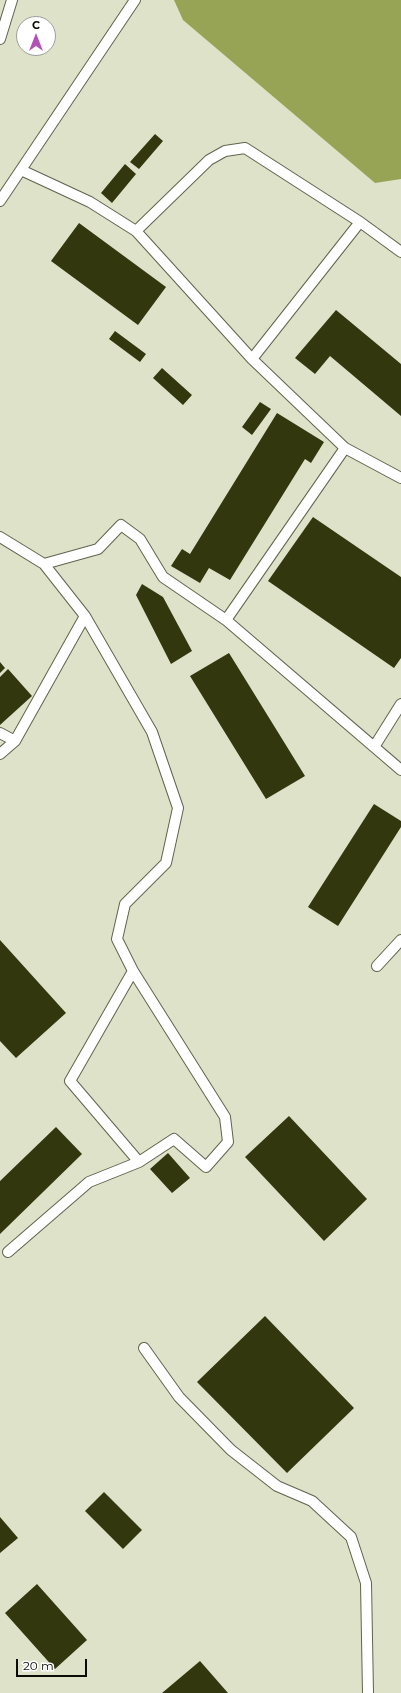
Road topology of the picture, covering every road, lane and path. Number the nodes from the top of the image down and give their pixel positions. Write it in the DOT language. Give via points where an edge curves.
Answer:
graph roads {
  1 [pos="12,0"];
  2 [pos="135,0"];
  3 [pos="0,39"];
  4 [pos="21,170"];
  5 [pos="0,201"];
  6 [pos="360,222"];
  7 [pos="136,231"];
  8 [pos="401,252"];
  9 [pos="252,359"];
  10 [pos="345,448"];
  11 [pos="401,478"];
  12 [pos="0,537"];
  13 [pos="44,564"];
  14 [pos="85,616"];
  15 [pos="226,620"];
  16 [pos="401,704"];
  17 [pos="0,733"];
  18 [pos="15,741"];
  19 [pos="374,747"];
  20 [pos="0,754"];
  21 [pos="401,770"];
  22 [pos="401,940"];
  23 [pos="377,966"];
  24 [pos="133,971"];
  25 [pos="139,1162"];
  26 [pos="8,1252"];
  27 [pos="144,1348"];
  28 [pos="368,1693"];
  1 -- 3 [label="lane"];
  2 -- 4 [label="lane"];
  4 -- 5 [label="lane"];
  4 -- 7 [label="lane" via="90,202"];
  6 -- 7 [label="lane" via="245,148 225,151 209,160"];
  6 -- 8 [label="lane"];
  6 -- 9 [label="lane"];
  7 -- 9 [label="lane"];
  9 -- 10 [label="lane"];
  10 -- 11 [label="lane"];
  10 -- 15 [label="lane"];
  12 -- 13 [label="lane"];
  13 -- 14 [label="lane"];
  13 -- 15 [label="lane" via="98,549 121,525 140,539 163,577"];
  14 -- 18 [label="lane"];
  14 -- 24 [label="lane" via="152,732 178,808 166,863 125,904 116,940"];
  15 -- 19 [label="lane"];
  16 -- 19 [label="lane"];
  17 -- 18 [label="lane"];
  18 -- 20 [label="lane"];
  19 -- 21 [label="lane"];
  22 -- 23 [label="lane"];
  24 -- 25 [label="lane" via="70,1081"];
  24 -- 25 [label="lane" via="225,1116 228,1142 206,1167 174,1139"];
  25 -- 26 [label="lane" via="89,1182"];
  27 -- 28 [label="lane" via="179,1397 231,1450 277,1486 312,1501 351,1537 366,1583"];
}
